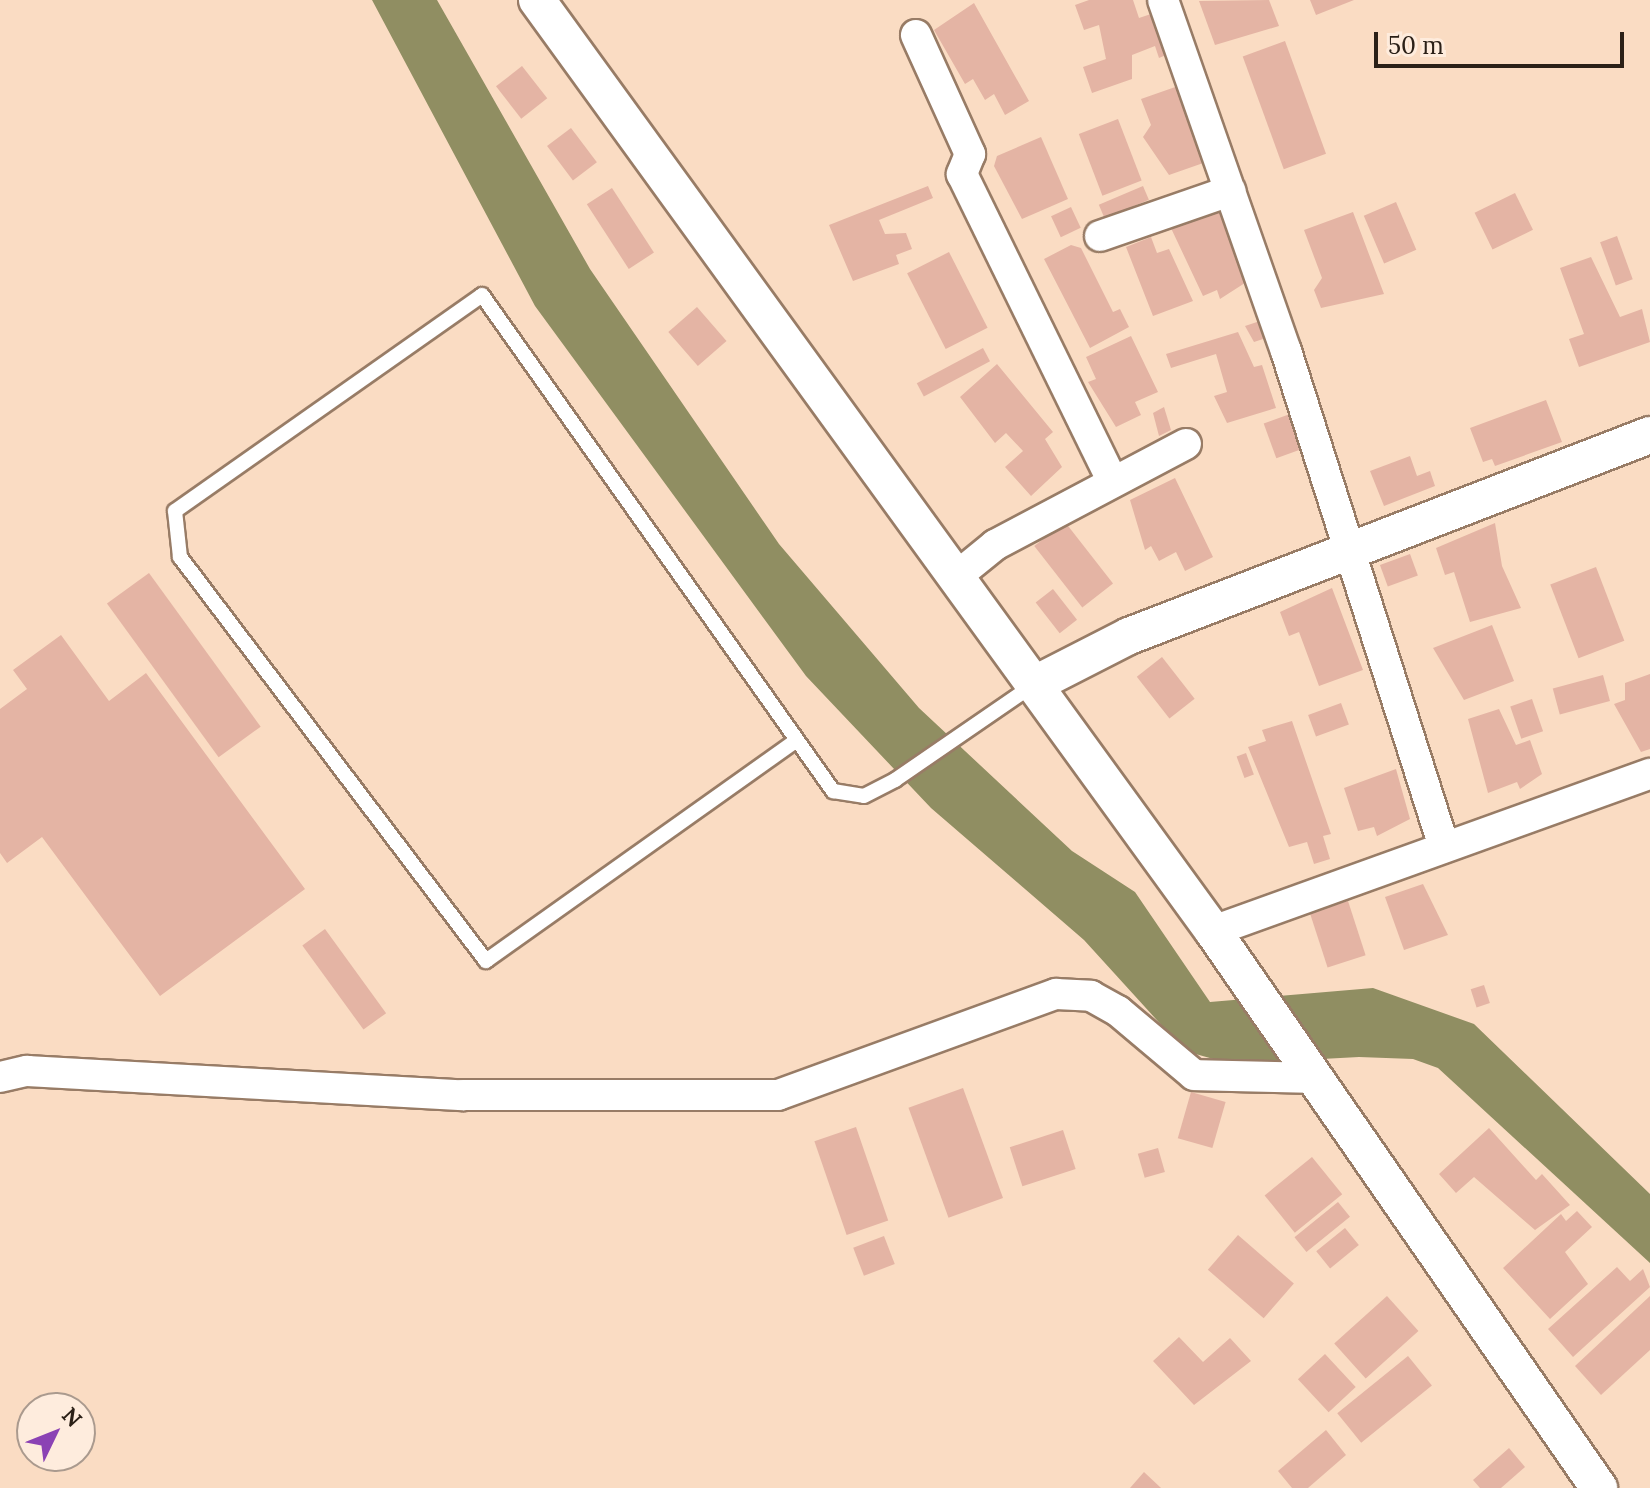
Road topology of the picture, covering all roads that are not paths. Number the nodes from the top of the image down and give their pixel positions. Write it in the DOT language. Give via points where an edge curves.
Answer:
graph roads {
  1 [pos="537,0"];
  2 [pos="1163,0"];
  3 [pos="916,35"];
  4 [pos="1230,191"];
  5 [pos="1100,236"];
  6 [pos="1650,435"];
  7 [pos="1186,444"];
  8 [pos="1111,478"];
  9 [pos="1348,550"];
  10 [pos="957,576"];
  11 [pos="1035,684"];
  12 [pos="794,742"];
  13 [pos="1650,774"];
  14 [pos="1444,847"];
  15 [pos="1213,931"];
  16 [pos="1308,1071"];
  17 [pos="0,1077"];
  18 [pos="1599,1488"];
  1 -- 10 [label="street"];
  2 -- 4 [label="street"];
  3 -- 8 [label="street" via="970,154 962,174"];
  4 -- 5 [label="street"];
  4 -- 9 [label="street"];
  6 -- 9 [label="street"];
  7 -- 8 [label="street"];
  8 -- 10 [label="street" via="995,545"];
  9 -- 11 [label="street" via="1129,636"];
  9 -- 14 [label="street"];
  10 -- 11 [label="street"];
  11 -- 12 [label="lane" via="864,796 833,791"];
  11 -- 15 [label="street"];
  12 -- 12 [label="lane" via="486,961 189,569 175,511 482,295"];
  13 -- 14 [label="street"];
  14 -- 15 [label="street"];
  15 -- 16 [label="street"];
  16 -- 17 [label="street" via="1194,1075 1118,1011 1091,996 1056,994 778,1095 463,1095 27,1071"];
  16 -- 18 [label="street"];
}
